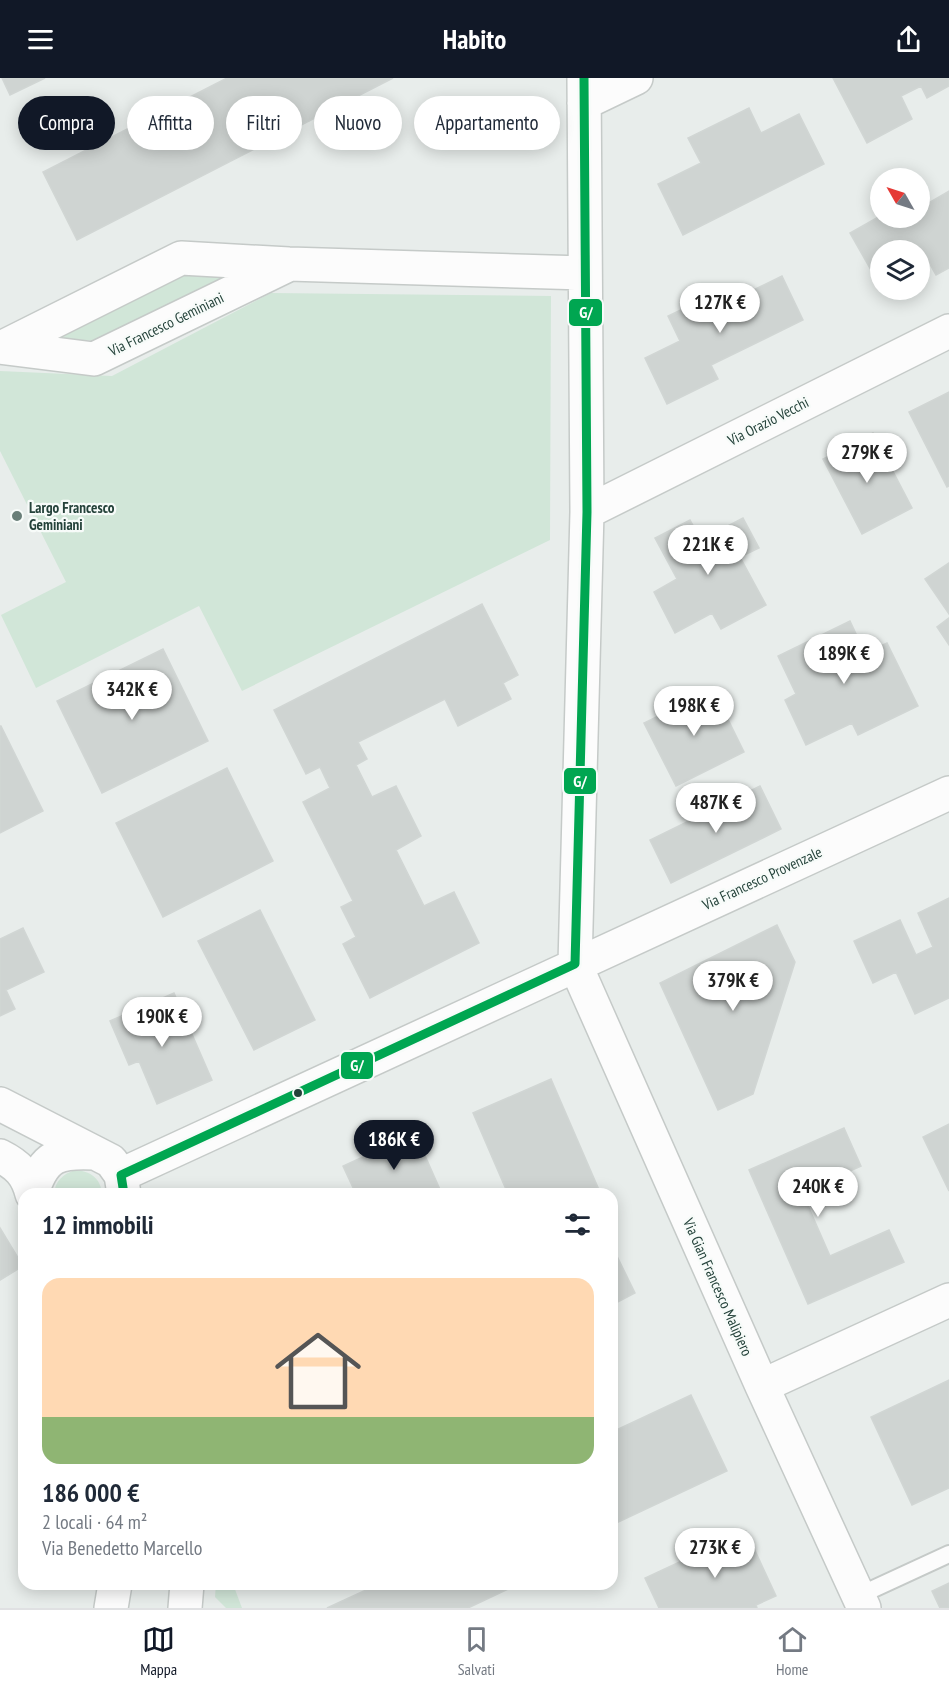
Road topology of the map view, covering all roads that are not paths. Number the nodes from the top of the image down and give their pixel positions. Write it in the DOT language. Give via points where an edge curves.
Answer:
graph roads {
  1 [pos="636,78"];
  2 [pos="584,90"];
  3 [pos="289,264"];
  4 [pos="584,273"];
  5 [pos="949,331"];
  6 [pos="1,347"];
  7 [pos="586,512"];
  8 [pos="949,792"];
  9 [pos="575,964"];
  10 [pos="0,1104"];
  11 [pos="95,1153"];
  12 [pos="0,1156"];
  13 [pos="122,1185"];
  14 [pos="31,1188"];
  15 [pos="34,1188"];
  16 [pos="949,1300"];
  17 [pos="762,1386"];
  18 [pos="949,1554"];
  19 [pos="114,1590"];
  20 [pos="186,1590"];
  21 [pos="861,1602"];
  22 [pos="111,1608"];
  23 [pos="185,1608"];
  1 -- 2 [label="street"];
  2 -- 4 [label="street"];
  3 -- 4 [label="street, Via Francesco Geminiani"];
  3 -- 6 [label="street, Via Francesco Geminiani" via="181,258"];
  3 -- 6 [label="street, Via Francesco Geminiani" via="94,359"];
  4 -- 7 [label="street"];
  5 -- 7 [label="street, Via Orazio Vecchi"];
  7 -- 9 [label="street"];
  8 -- 9 [label="street, Via Francesco Provenzale"];
  9 -- 13 [label="street, Via Francesco Provenzale"];
  9 -- 17 [label="street, Via Gian Francesco Malipiero"];
  10 -- 11 [label="street"];
  11 -- 13 [label="street" via="111,1161"];
  11 -- 15 [label="street" via="68,1152 51,1160 38,1174"];
  12 -- 14 [label="street" via="27,1176"];
  16 -- 17 [label="street"];
  17 -- 21 [label="street, Via Gian Francesco Malipiero"];
  18 -- 21 [label="lane"];
  19 -- 22 [label="street"];
  20 -- 23 [label="street"];
}
